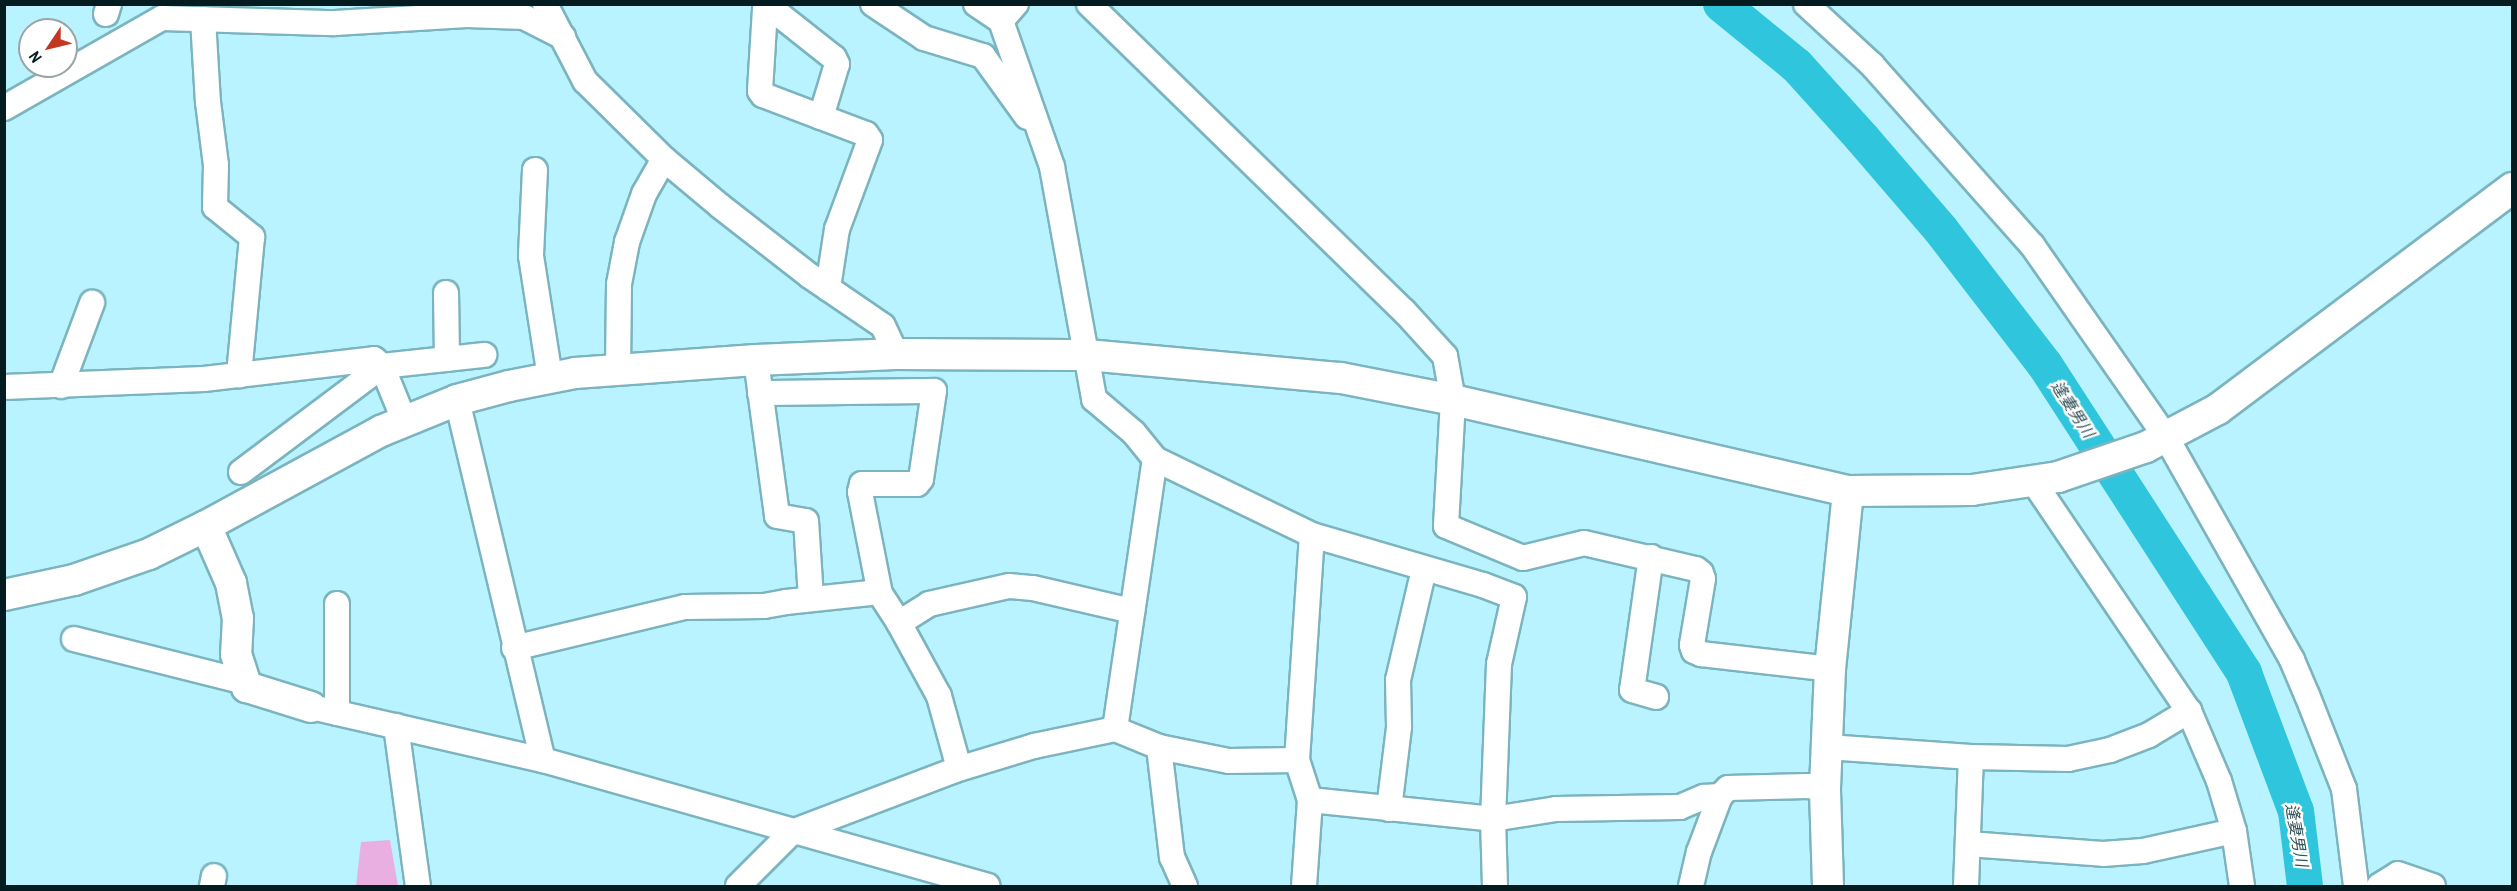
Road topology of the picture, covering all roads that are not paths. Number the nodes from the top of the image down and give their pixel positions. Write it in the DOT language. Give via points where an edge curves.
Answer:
graph roads {
  1 [pos="546,4"];
  2 [pos="873,4"];
  3 [pos="976,4"];
  4 [pos="1089,4"];
  5 [pos="1806,4"];
  6 [pos="1008,13"];
  7 [pos="202,20"];
  8 [pos="563,37"];
  9 [pos="4,108"];
  10 [pos="821,117"];
  11 [pos="1043,141"];
  12 [pos="664,159"];
  13 [pos="535,170"];
  14 [pos="2512,188"];
  15 [pos="828,288"];
  16 [pos="446,293"];
  17 [pos="92,303"];
  18 [pos="896,354"];
  19 [pos="1087,355"];
  20 [pos="484,356"];
  21 [pos="447,359"];
  22 [pos="756,360"];
  23 [pos="382,366"];
  24 [pos="618,368"];
  25 [pos="239,375"];
  26 [pos="550,377"];
  27 [pos="61,386"];
  28 [pos="4,387"];
  29 [pos="760,393"];
  30 [pos="457,400"];
  31 [pos="1453,400"];
  32 [pos="404,420"];
  33 [pos="2156,442"];
  34 [pos="1155,459"];
  35 [pos="241,472"];
  36 [pos="2045,479"];
  37 [pos="1848,491"];
  38 [pos="206,526"];
  39 [pos="1312,536"];
  40 [pos="1651,557"];
  41 [pos="1523,558"];
  42 [pos="1424,569"];
  43 [pos="880,594"];
  44 [pos="4,595"];
  45 [pos="1514,597"];
  46 [pos="811,599"];
  47 [pos="337,604"];
  48 [pos="1132,611"];
  49 [pos="899,623"];
  50 [pos="74,639"];
  51 [pos="514,648"];
  52 [pos="1830,669"];
  53 [pos="245,682"];
  54 [pos="1656,697"];
  55 [pos="324,710"];
  56 [pos="2189,711"];
  57 [pos="396,726"];
  58 [pos="1115,729"];
  59 [pos="1159,747"];
  60 [pos="1827,747"];
  61 [pos="1971,757"];
  62 [pos="543,760"];
  63 [pos="1297,760"];
  64 [pos="959,768"];
  65 [pos="1825,788"];
  66 [pos="1720,796"];
  67 [pos="1310,800"];
  68 [pos="1389,809"];
  69 [pos="1493,819"];
  70 [pos="2234,831"];
  71 [pos="792,832"];
  72 [pos="1968,844"];
  73 [pos="418,886"];
  74 [pos="738,886"];
  75 [pos="988,886"];
  76 [pos="1185,886"];
  77 [pos="1304,886"];
  78 [pos="1495,886"];
  79 [pos="1691,886"];
  80 [pos="1828,886"];
  81 [pos="1966,886"];
  82 [pos="2242,886"];
  83 [pos="2355,886"];
  84 [pos="2379,886"];
  85 [pos="2433,886"];
  1 -- 8 [label="street"];
  2 -- 11 [label="street" via="924,38 983,56"];
  3 -- 6 [label="street"];
  4 -- 31 [label="street" via="1404,311 1444,356"];
  5 -- 33 [label="street" via="1872,65 2032,245"];
  6 -- 11 [label="street"];
  7 -- 8 [label="street" via="335,23 467,15 524,17"];
  7 -- 9 [label="street" via="162,18"];
  7 -- 25 [label="street" via="216,165 215,207 252,237"];
  8 -- 12 [label="street" via="585,81"];
  10 -- 15 [label="street" via="866,134 870,140 837,229"];
  11 -- 19 [label="street" via="1052,167"];
  12 -- 15 [label="street"];
  12 -- 24 [label="street" via="644,194 627,242 619,284"];
  13 -- 26 [label="street" via="531,255"];
  14 -- 33 [label="street" via="2266,375 2218,409"];
  15 -- 18 [label="street" via="883,326"];
  16 -- 21 [label="street"];
  17 -- 27 [label="street"];
  18 -- 19 [label="street"];
  18 -- 22 [label="street"];
  19 -- 31 [label="street" via="1341,378"];
  19 -- 34 [label="street" via="1094,399 1134,433"];
  20 -- 21 [label="street"];
  21 -- 23 [label="street"];
  22 -- 24 [label="street"];
  22 -- 29 [label="street"];
  23 -- 25 [label="street" via="374,359"];
  23 -- 32 [label="street"];
  23 -- 35 [label="street"];
  24 -- 26 [label="street"];
  25 -- 27 [label="street"];
  26 -- 30 [label="street"];
  27 -- 28 [label="street"];
  29 -- 43 [label="street" via="934,391 921,479 917,484 862,483 860,492"];
  29 -- 46 [label="street" via="777,516 806,521"];
  30 -- 32 [label="street"];
  30 -- 51 [label="street"];
  31 -- 37 [label="street"];
  31 -- 41 [label="street" via="1446,526"];
  32 -- 38 [label="street"];
  33 -- 36 [label="street"];
  33 -- 83 [label="street" via="2292,660 2344,789"];
  34 -- 39 [label="street"];
  34 -- 48 [label="street"];
  36 -- 37 [label="street" via="1972,490"];
  36 -- 56 [label="street"];
  37 -- 52 [label="street"];
  38 -- 44 [label="street" via="112,568 43,589"];
  38 -- 53 [label="street" via="231,583 238,618 236,654"];
  39 -- 42 [label="street"];
  39 -- 63 [label="street"];
  40 -- 41 [label="street" via="1584,543"];
  40 -- 52 [label="street" via="1701,573 1694,651"];
  40 -- 54 [label="street" via="1632,690"];
  41 -- 45 [label="street"];
  42 -- 45 [label="street"];
  42 -- 68 [label="street" via="1398,680 1399,727"];
  43 -- 46 [label="street"];
  43 -- 49 [label="street"];
  45 -- 69 [label="street" via="1499,664"];
  46 -- 51 [label="street" via="764,606 685,607"];
  47 -- 55 [label="street"];
  48 -- 49 [label="street" via="1009,586 929,604"];
  48 -- 58 [label="street"];
  49 -- 64 [label="street" via="939,696"];
  50 -- 53 [label="street"];
  51 -- 62 [label="street"];
  52 -- 60 [label="street"];
  53 -- 55 [label="street" via="247,687"];
  55 -- 57 [label="street"];
  56 -- 61 [label="street" via="2149,735 2110,750 2068,759"];
  56 -- 70 [label="street" via="2219,780"];
  57 -- 62 [label="street"];
  57 -- 73 [label="street"];
  58 -- 59 [label="street"];
  58 -- 64 [label="street" via="1034,746"];
  59 -- 63 [label="street" via="1229,761"];
  59 -- 76 [label="street" via="1172,857"];
  60 -- 61 [label="street"];
  60 -- 65 [label="street"];
  61 -- 72 [label="street"];
  62 -- 71 [label="street"];
  63 -- 67 [label="street"];
  64 -- 71 [label="street"];
  65 -- 66 [label="street" via="1728,788"];
  65 -- 80 [label="street"];
  66 -- 69 [label="street" via="1704,797 1680,807 1556,809"];
  66 -- 79 [label="street"];
  67 -- 68 [label="street"];
  67 -- 77 [label="street"];
  68 -- 69 [label="street"];
  69 -- 78 [label="street"];
  70 -- 72 [label="street" via="2143,851 2103,854"];
  70 -- 82 [label="street"];
  71 -- 74 [label="street"];
  71 -- 75 [label="street"];
  72 -- 81 [label="street"];
  84 -- 85 [label="street" via="2398,874"];
}
